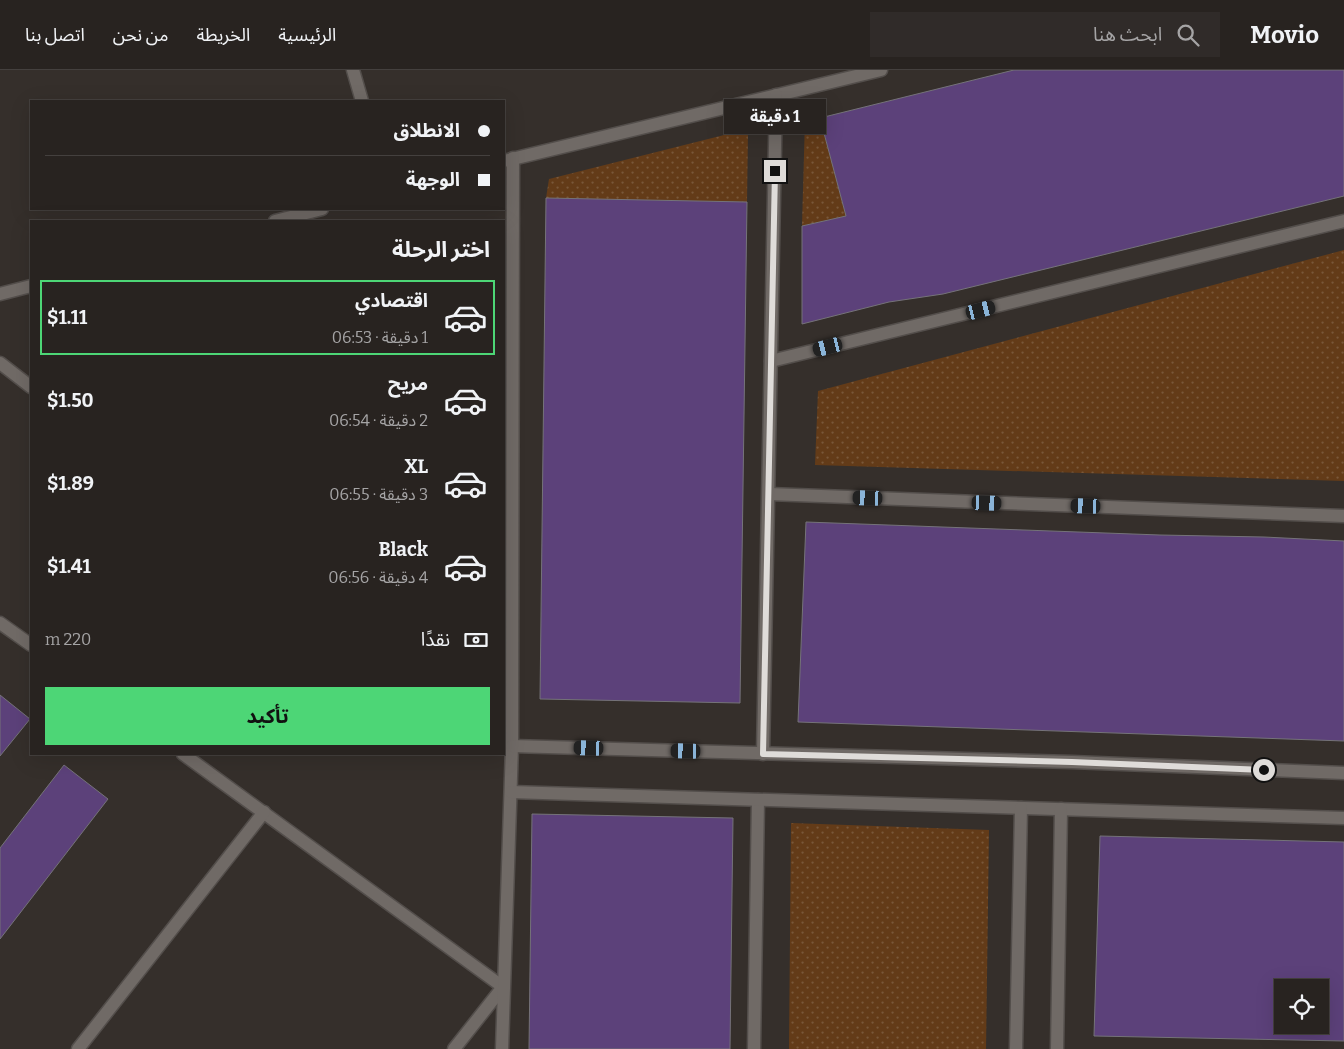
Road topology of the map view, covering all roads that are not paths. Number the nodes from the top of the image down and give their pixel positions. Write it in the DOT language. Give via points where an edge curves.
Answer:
graph roads {
  1 [pos="353,70"];
  2 [pos="881,70"];
  3 [pos="776,95"];
  4 [pos="362,100"];
  5 [pos="508,160"];
  6 [pos="318,210"];
  7 [pos="279,220"];
  8 [pos="1344,221"];
  9 [pos="30,286"];
  10 [pos="0,294"];
  11 [pos="771,361"];
  12 [pos="0,363"];
  13 [pos="30,386"];
  14 [pos="508,463"];
  15 [pos="769,494"];
  16 [pos="1344,516"];
  17 [pos="0,623"];
  18 [pos="30,644"];
  19 [pos="508,743"];
  20 [pos="763,754"];
  21 [pos="184,755"];
  22 [pos="1344,773"];
  23 [pos="511,792"];
  24 [pos="758,800"];
  25 [pos="1021,808"];
  26 [pos="1061,810"];
  27 [pos="264,812"];
  28 [pos="1344,818"];
  29 [pos="503,986"];
  30 [pos="78,1049"];
  31 [pos="454,1049"];
  32 [pos="502,1049"];
  33 [pos="754,1049"];
  34 [pos="1016,1049"];
  35 [pos="1057,1049"];
  1 -- 4 [label="street"];
  2 -- 3 [label="street"];
  3 -- 5 [label="street"];
  3 -- 11 [label="street"];
  5 -- 14 [label="street"];
  6 -- 7 [label="street"];
  8 -- 11 [label="street"];
  9 -- 10 [label="street"];
  11 -- 15 [label="street"];
  12 -- 13 [label="street"];
  14 -- 19 [label="street"];
  15 -- 16 [label="street"];
  15 -- 20 [label="street"];
  17 -- 18 [label="street"];
  19 -- 20 [label="street"];
  19 -- 23 [label="street"];
  20 -- 22 [label="street"];
  21 -- 27 [label="street"];
  23 -- 24 [label="street"];
  23 -- 29 [label="street"];
  24 -- 25 [label="street"];
  24 -- 33 [label="street"];
  25 -- 26 [label="street"];
  25 -- 34 [label="street"];
  26 -- 28 [label="street"];
  26 -- 35 [label="street"];
  27 -- 29 [label="street"];
  27 -- 30 [label="street"];
  29 -- 31 [label="street"];
  29 -- 32 [label="street"];
}
